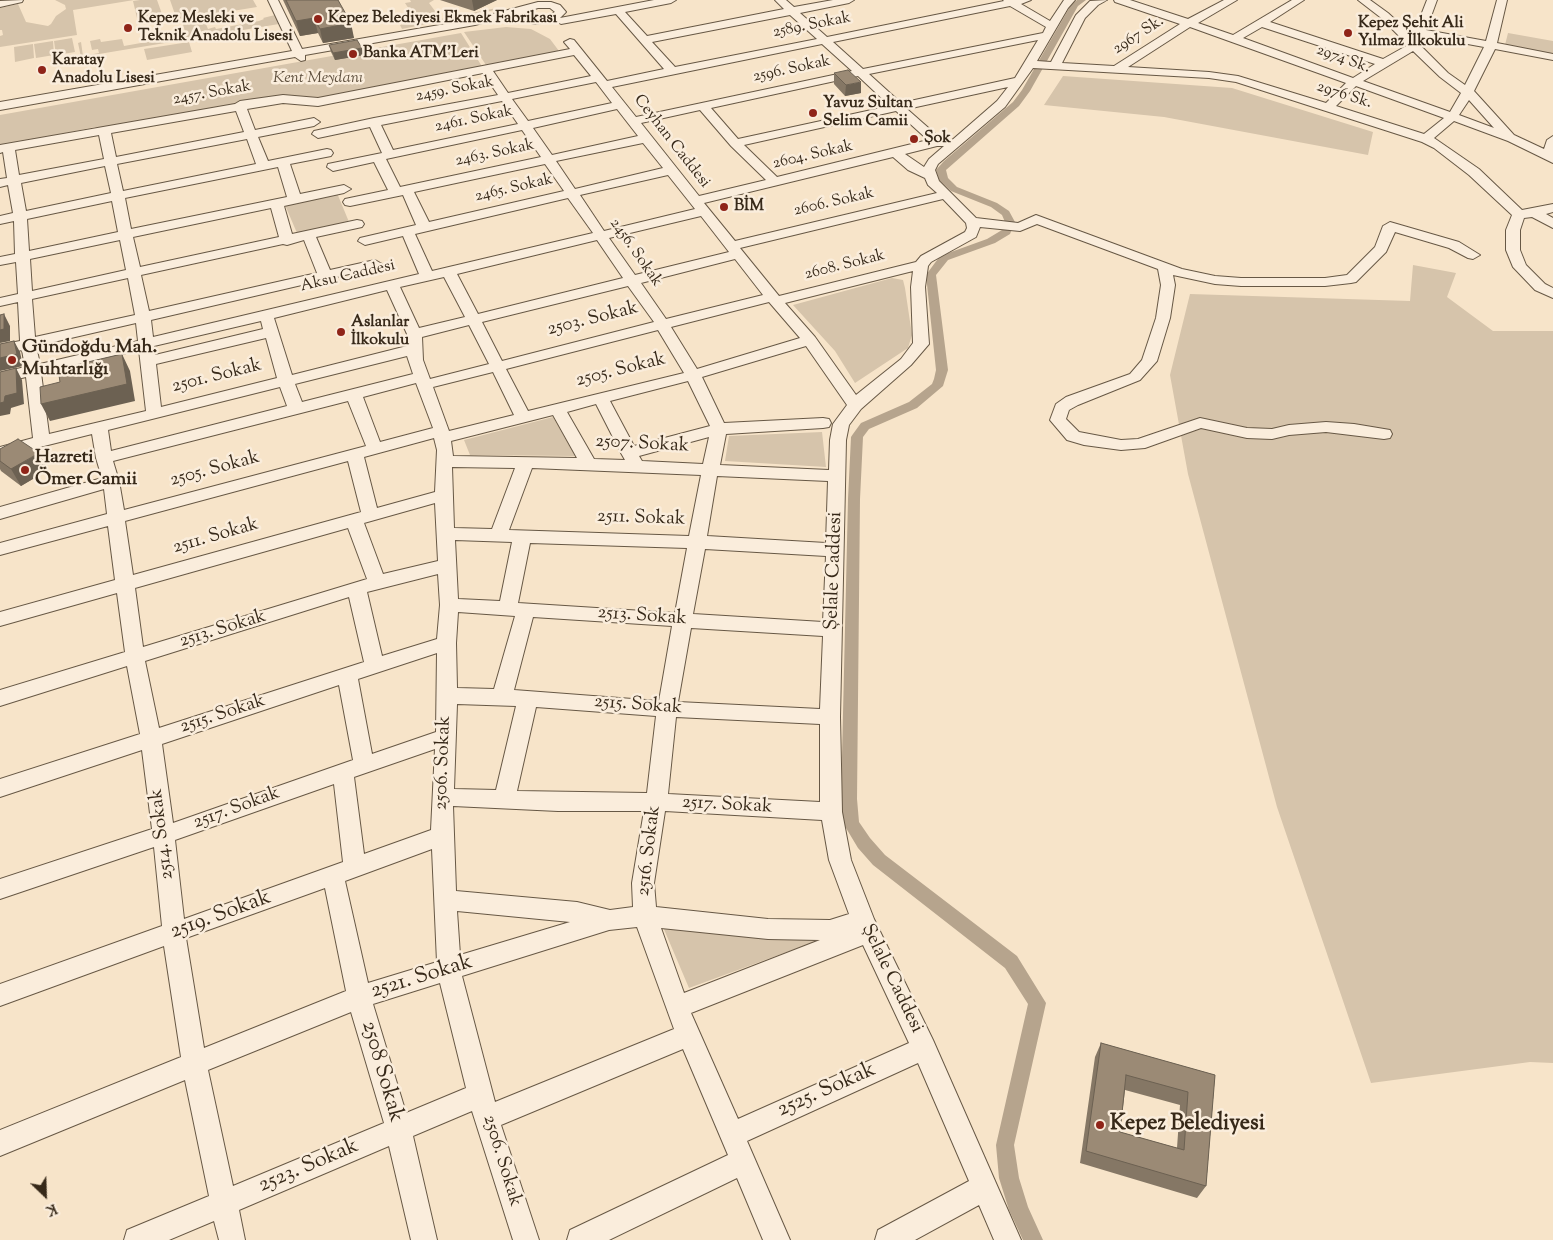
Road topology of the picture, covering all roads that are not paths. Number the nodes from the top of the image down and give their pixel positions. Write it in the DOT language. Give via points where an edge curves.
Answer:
graph roads {
  1 [pos="18,0"];
  2 [pos="273,0"];
  3 [pos="542,0"];
  4 [pos="565,0"];
  5 [pos="671,0"];
  6 [pos="780,0"];
  7 [pos="849,0"];
  8 [pos="1026,0"];
  9 [pos="1070,0"];
  10 [pos="1102,0"];
  11 [pos="1119,0"];
  12 [pos="1230,0"];
  13 [pos="1299,0"];
  14 [pos="1363,0"];
  15 [pos="1432,0"];
  16 [pos="1502,0"];
  17 [pos="1010,1"];
  18 [pos="640,3"];
  19 [pos="0,4"];
  20 [pos="618,10"];
  21 [pos="791,11"];
  22 [pos="529,14"];
  23 [pos="1189,23"];
  24 [pos="1262,23"];
  25 [pos="1396,27"];
  26 [pos="563,29"];
  27 [pos="1050,30"];
  28 [pos="1420,32"];
  29 [pos="1234,39"];
  30 [pos="644,40"];
  31 [pos="823,41"];
  32 [pos="1414,45"];
  33 [pos="1491,45"];
  34 [pos="1436,48"];
  35 [pos="300,56"];
  36 [pos="1553,57"];
  37 [pos="1383,63"];
  38 [pos="1029,64"];
  39 [pos="1054,67"];
  40 [pos="486,70"];
  41 [pos="1115,70"];
  42 [pos="672,71"];
  43 [pos="858,73"];
  44 [pos="1019,81"];
  45 [pos="602,82"];
  46 [pos="1354,82"];
  47 [pos="985,88"];
  48 [pos="1468,92"];
  49 [pos="345,96"];
  50 [pos="505,96"];
  51 [pos="1004,100"];
  52 [pos="304,101"];
  53 [pos="240,105"];
  54 [pos="621,105"];
  55 [pos="0,106"];
  56 [pos="703,106"];
  57 [pos="898,107"];
  58 [pos="1328,108"];
  59 [pos="0,112"];
  60 [pos="1452,117"];
  61 [pos="633,121"];
  62 [pos="374,122"];
  63 [pos="361,125"];
  64 [pos="524,126"];
  65 [pos="316,128"];
  66 [pos="104,131"];
  67 [pos="251,134"];
  68 [pos="647,138"];
  69 [pos="1512,138"];
  70 [pos="1426,139"];
  71 [pos="1553,140"];
  72 [pos="937,142"];
  73 [pos="735,143"];
  74 [pos="955,143"];
  75 [pos="4,148"];
  76 [pos="327,153"];
  77 [pos="896,153"];
  78 [pos="384,156"];
  79 [pos="1550,158"];
  80 [pos="547,159"];
  81 [pos="111,161"];
  82 [pos="283,162"];
  83 [pos="263,166"];
  84 [pos="333,166"];
  85 [pos="672,170"];
  86 [pos="930,175"];
  87 [pos="6,181"];
  88 [pos="775,182"];
  89 [pos="344,189"];
  90 [pos="401,191"];
  91 [pos="570,194"];
  92 [pos="945,195"];
  93 [pos="117,196"];
  94 [pos="295,200"];
  95 [pos="350,202"];
  96 [pos="277,204"];
  97 [pos="700,206"];
  98 [pos="1553,208"];
  99 [pos="1535,213"];
  100 [pos="1520,214"];
  101 [pos="20,216"];
  102 [pos="0,220"];
  103 [pos="972,222"];
  104 [pos="357,224"];
  105 [pos="1553,224"];
  106 [pos="424,227"];
  107 [pos="407,231"];
  108 [pos="125,234"];
  109 [pos="602,235"];
  110 [pos="309,236"];
  111 [pos="287,241"];
  112 [pos="365,241"];
  113 [pos="735,250"];
  114 [pos="1473,255"];
  115 [pos="22,256"];
  116 [pos="0,260"];
  117 [pos="375,264"];
  118 [pos="921,265"];
  119 [pos="1164,266"];
  120 [pos="449,272"];
  121 [pos="133,274"];
  122 [pos="325,276"];
  123 [pos="427,277"];
  124 [pos="633,281"];
  125 [pos="1553,282"];
  126 [pos="1537,284"];
  127 [pos="388,286"];
  128 [pos="262,290"];
  129 [pos="1553,294"];
  130 [pos="26,297"];
  131 [pos="774,299"];
  132 [pos="0,302"];
  133 [pos="267,315"];
  134 [pos="143,317"];
  135 [pos="473,319"];
  136 [pos="662,324"];
  137 [pos="271,332"];
  138 [pos="810,340"];
  139 [pos="415,341"];
  140 [pos="28,343"];
  141 [pos="146,343"];
  142 [pos="0,350"];
  143 [pos="147,362"];
  144 [pos="498,366"];
  145 [pos="33,370"];
  146 [pos="693,375"];
  147 [pos="0,378"];
  148 [pos="286,381"];
  149 [pos="423,381"];
  150 [pos="354,395"];
  151 [pos="601,398"];
  152 [pos="855,405"];
  153 [pos="557,409"];
  154 [pos="296,410"];
  155 [pos="154,413"];
  156 [pos="524,418"];
  157 [pos="823,423"];
  158 [pos="99,427"];
  159 [pos="719,429"];
  160 [pos="1384,434"];
  161 [pos="442,435"];
  162 [pos="42,441"];
  163 [pos="375,449"];
  164 [pos="0,452"];
  165 [pos="355,454"];
  166 [pos="104,458"];
  167 [pos="633,460"];
  168 [pos="445,461"];
  169 [pos="526,462"];
  170 [pos="589,464"];
  171 [pos="710,470"];
  172 [pos="838,476"];
  173 [pos="111,481"];
  174 [pos="444,495"];
  175 [pos="0,513"];
  176 [pos="362,517"];
  177 [pos="116,518"];
  178 [pos="446,534"];
  179 [pos="498,536"];
  180 [pos="522,537"];
  181 [pos="697,542"];
  182 [pos="0,549"];
  183 [pos="836,550"];
  184 [pos="447,565"];
  185 [pos="377,582"];
  186 [pos="126,585"];
  187 [pos="357,590"];
  188 [pos="449,605"];
  189 [pos="517,609"];
  190 [pos="0,619"];
  191 [pos="683,619"];
  192 [pos="834,630"];
  193 [pos="446,643"];
  194 [pos="135,657"];
  195 [pos="374,666"];
  196 [pos="347,674"];
  197 [pos="447,696"];
  198 [pos="502,697"];
  199 [pos="0,698"];
  200 [pos="528,699"];
  201 [pos="667,708"];
  202 [pos="830,717"];
  203 [pos="444,737"];
  204 [pos="151,738"];
  205 [pos="364,764"];
  206 [pos="343,771"];
  207 [pos="0,788"];
  208 [pos="442,797"];
  209 [pos="504,800"];
  210 [pos="656,802"];
  211 [pos="831,812"];
  212 [pos="164,835"];
  213 [pos="442,836"];
  214 [pos="344,871"];
  215 [pos="0,889"];
  216 [pos="446,900"];
  217 [pos="645,916"];
  218 [pos="609,920"];
  219 [pos="866,926"];
  220 [pos="174,934"];
  221 [pos="449,970"];
  222 [pos="0,995"];
  223 [pos="359,997"];
  224 [pos="677,1007"];
  225 [pos="688,1034"];
  226 [pos="924,1048"];
  227 [pos="194,1063"];
  228 [pos="484,1106"];
  229 [pos="398,1128"];
  230 [pos="730,1135"];
  231 [pos="0,1143"];
  232 [pos="742,1162"];
  233 [pos="985,1187"];
  234 [pos="225,1202"];
  235 [pos="137,1240"];
  236 [pos="232,1240"];
  237 [pos="424,1240"];
  238 [pos="526,1240"];
  239 [pos="580,1240"];
  240 [pos="777,1240"];
  241 [pos="888,1240"];
  242 [pos="1008,1240"];
  1 -- 19 [label="street"];
  2 -- 35 [label="street"];
  3 -- 22 [label="street"];
  4 -- 26 [label="street"];
  5 -- 18 [label="street"];
  6 -- 21 [label="street"];
  7 -- 21 [label="street"];
  8 -- 17 [label="street, 2589. Sokak"];
  9 -- 27 [label="street"];
  10 -- 39 [label="street" via="1094,3 1080,17"];
  11 -- 23 [label="street, 2974 Sk."];
  12 -- 23 [label="street, 2967 Sk."];
  13 -- 24 [label="street"];
  14 -- 25 [label="street"];
  15 -- 28 [label="street"];
  16 -- 33 [label="street"];
  17 -- 27 [label="street"];
  17 -- 31 [label="street, 2589. Sokak"];
  18 -- 20 [label="street"];
  20 -- 26 [label="street"];
  20 -- 30 [label="street"];
  21 -- 30 [label="street"];
  21 -- 31 [label="street"];
  22 -- 26 [label="street, Ceyhan Caddesi"];
  22 -- 26 [label="street"];
  22 -- 26 [label="street" via="551,5 559,9"];
  22 -- 35 [label="street" via="482,26"];
  23 -- 29 [label="street, 2974 Sk."];
  23 -- 41 [label="street, 2967 Sk."];
  24 -- 29 [label="street"];
  24 -- 37 [label="street"];
  25 -- 28 [label="street"];
  25 -- 32 [label="street"];
  26 -- 40 [label="street, 2457. Sokak"];
  26 -- 45 [label="street, Ceyhan Caddesi"];
  27 -- 38 [label="street"];
  27 -- 43 [label="street, 2596. Sokak"];
  28 -- 32 [label="street"];
  28 -- 34 [label="street"];
  29 -- 46 [label="street, 2974 Sk."];
  30 -- 42 [label="street"];
  31 -- 42 [label="street, 2589. Sokak"];
  31 -- 43 [label="street"];
  32 -- 34 [label="street"];
  32 -- 37 [label="street"];
  33 -- 34 [label="street"];
  33 -- 36 [label="street"];
  33 -- 48 [label="street"];
  34 -- 48 [label="street" via="1444,74"];
  35 -- 55 [label="street"];
  35 -- 59 [label="street"];
  37 -- 46 [label="street"];
  38 -- 39 [label="street, 2976 Sk."];
  38 -- 44 [label="street"];
  39 -- 41 [label="street, 2976 Sk."];
  40 -- 49 [label="street, 2457. Sokak"];
  40 -- 50 [label="street, 2456. Sokak"];
  41 -- 58 [label="street, 2976 Sk." via="1238,79"];
  42 -- 45 [label="street, 2589. Sokak"];
  43 -- 56 [label="street, 2596. Sokak"];
  43 -- 57 [label="street"];
  44 -- 47 [label="street"];
  44 -- 51 [label="street"];
  45 -- 50 [label="street, 2459. Sokak"];
  45 -- 54 [label="street, Ceyhan Caddesi"];
  46 -- 58 [label="street"];
  46 -- 60 [label="street, 2974 Sk."];
  47 -- 51 [label="street"];
  47 -- 57 [label="street"];
  48 -- 60 [label="street"];
  48 -- 69 [label="street"];
  49 -- 52 [label="street, 2457. Sokak" via="318,102"];
  49 -- 63 [label="street"];
  50 -- 62 [label="street, 2459. Sokak"];
  50 -- 64 [label="street, 2456. Sokak"];
  51 -- 74 [label="street"];
  52 -- 53 [label="street, 2457. Sokak" via="283,99"];
  52 -- 65 [label="street, 2506. Sokak"];
  53 -- 66 [label="street, 2457. Sokak"];
  53 -- 67 [label="street"];
  54 -- 61 [label="street, Ceyhan Caddesi"];
  54 -- 64 [label="street, 2461. Sokak"];
  56 -- 61 [label="street, 2596. Sokak"];
  56 -- 73 [label="street"];
  57 -- 72 [label="street"];
  57 -- 73 [label="street"];
  58 -- 70 [label="street, 2976 Sk."];
  60 -- 69 [label="street, 2974 Sk."];
  60 -- 70 [label="street"];
  61 -- 68 [label="street, Ceyhan Caddesi"];
  62 -- 63 [label="street, 2459. Sokak"];
  62 -- 78 [label="street"];
  63 -- 65 [label="street, 2459. Sokak"];
  64 -- 78 [label="street, 2461. Sokak"];
  64 -- 80 [label="street, 2456. Sokak"];
  65 -- 67 [label="street"];
  65 -- 76 [label="street, 2506. Sokak"];
  66 -- 75 [label="street, 2457. Sokak"];
  66 -- 81 [label="street"];
  67 -- 81 [label="street"];
  67 -- 83 [label="street"];
  68 -- 80 [label="street, 2463. Sokak"];
  68 -- 85 [label="street, Ceyhan Caddesi"];
  69 -- 79 [label="street, 2974 Sk."];
  70 -- 100 [label="street, 2976 Sk." via="1474,172"];
  71 -- 79 [label="street"];
  72 -- 74 [label="street"];
  72 -- 77 [label="street, 2604. Sokak"];
  73 -- 88 [label="street"];
  74 -- 86 [label="street" via="933,162"];
  75 -- 87 [label="street"];
  76 -- 82 [label="street"];
  76 -- 84 [label="street, 2506. Sokak"];
  77 -- 86 [label="street" via="913,167"];
  77 -- 88 [label="street, 2604. Sokak"];
  78 -- 84 [label="street, 2461. Sokak"];
  78 -- 90 [label="street"];
  80 -- 90 [label="street, 2463. Sokak"];
  80 -- 91 [label="street, 2456. Sokak"];
  81 -- 87 [label="street"];
  81 -- 93 [label="street"];
  82 -- 83 [label="street"];
  82 -- 94 [label="street"];
  83 -- 93 [label="street"];
  84 -- 89 [label="street, 2506. Sokak"];
  85 -- 91 [label="street, 2465. Sokak"];
  85 -- 97 [label="street, Ceyhan Caddesi"];
  86 -- 92 [label="street"];
  87 -- 101 [label="street"];
  88 -- 97 [label="street, 2604. Sokak"];
  89 -- 94 [label="street"];
  89 -- 95 [label="street, 2506. Sokak"];
  90 -- 95 [label="street, 2463. Sokak"];
  90 -- 106 [label="street"];
  91 -- 106 [label="street, 2465. Sokak"];
  91 -- 109 [label="street, 2456. Sokak"];
  92 -- 103 [label="street"];
  92 -- 113 [label="street, 2606. Sokak"];
  93 -- 101 [label="street"];
  93 -- 108 [label="street"];
  94 -- 96 [label="street"];
  95 -- 104 [label="street, 2506. Sokak"];
  96 -- 108 [label="street"];
  96 -- 111 [label="street"];
  97 -- 109 [label="street, Aksu Caddesi"];
  97 -- 113 [label="street, Ceyhan Caddesi"];
  98 -- 99 [label="street"];
  99 -- 100 [label="street"];
  99 -- 105 [label="street"];
  100 -- 126 [label="street" via="1514,230 1513,250 1520,267"];
  101 -- 102 [label="street"];
  101 -- 115 [label="street"];
  103 -- 118 [label="street" via="971,234"];
  103 -- 119 [label="street" via="1020,227 1036,219"];
  104 -- 110 [label="street"];
  104 -- 112 [label="street, 2506. Sokak"];
  106 -- 107 [label="street, 2465. Sokak"];
  107 -- 112 [label="street, 2465. Sokak"];
  107 -- 123 [label="street"];
  108 -- 115 [label="street"];
  108 -- 121 [label="street"];
  109 -- 120 [label="street, Aksu Caddesi"];
  109 -- 124 [label="street, 2456. Sokak"];
  110 -- 111 [label="street"];
  110 -- 122 [label="street"];
  111 -- 121 [label="street"];
  112 -- 117 [label="street, 2506. Sokak"];
  113 -- 124 [label="street, 2606. Sokak"];
  113 -- 131 [label="street, Ceyhan Caddesi"];
  114 -- 119 [label="street" via="1454,245 1390,226 1381,248 1365,267 1351,279 1342,281 1224,280 1194,276"];
  115 -- 116 [label="street"];
  115 -- 130 [label="street"];
  117 -- 122 [label="street"];
  117 -- 127 [label="street, 2506. Sokak"];
  118 -- 131 [label="street, 2608. Sokak"];
  118 -- 152 [label="street, Şelale Caddesi" via="918,287 921,344 906,362"];
  119 -- 160 [label="street" via="1168,285 1163,318 1149,361 1125,382 1072,400 1062,408 1058,420 1074,436 1121,445 1140,444 1200,423 1247,434 1326,427"];
  120 -- 123 [label="street, Aksu Caddesi"];
  120 -- 135 [label="street"];
  121 -- 130 [label="street"];
  121 -- 134 [label="street"];
  122 -- 128 [label="street"];
  123 -- 127 [label="street, Aksu Caddesi"];
  124 -- 135 [label="street, 2501. Sokak"];
  124 -- 136 [label="street, 2456. Sokak"];
  125 -- 126 [label="street"];
  126 -- 129 [label="street"];
  127 -- 133 [label="street, Aksu Caddesi"];
  127 -- 139 [label="street, 2506. Sokak"];
  128 -- 133 [label="street"];
  128 -- 134 [label="street"];
  130 -- 132 [label="street"];
  130 -- 140 [label="street"];
  131 -- 136 [label="street, 2503. Sokak"];
  131 -- 138 [label="street, Ceyhan Caddesi"];
  133 -- 137 [label="street"];
  133 -- 141 [label="street, Aksu Caddesi"];
  134 -- 140 [label="street"];
  134 -- 141 [label="street"];
  135 -- 139 [label="street, 2501. Sokak"];
  135 -- 144 [label="street"];
  136 -- 144 [label="street, 2503. Sokak"];
  136 -- 146 [label="street, 2456. Sokak"];
  137 -- 143 [label="street"];
  137 -- 148 [label="street"];
  138 -- 146 [label="street, 2505. Sokak"];
  138 -- 152 [label="street, Ceyhan Caddesi"];
  139 -- 148 [label="street, 2501. Sokak"];
  139 -- 149 [label="street, 2506. Sokak" via="415,360"];
  140 -- 142 [label="street"];
  140 -- 145 [label="street"];
  141 -- 143 [label="street"];
  141 -- 145 [label="street, Aksu Caddesi"];
  143 -- 155 [label="street"];
  144 -- 149 [label="street, 2503. Sokak"];
  144 -- 156 [label="street"];
  145 -- 147 [label="street, Aksu Caddesi"];
  145 -- 162 [label="street"];
  146 -- 151 [label="street, 2505. Sokak"];
  146 -- 159 [label="street, 2456. Sokak"];
  148 -- 154 [label="street"];
  148 -- 155 [label="street, 2501. Sokak"];
  149 -- 150 [label="street, 2503. Sokak"];
  149 -- 161 [label="street, 2506. Sokak"];
  150 -- 154 [label="street, 2503. Sokak"];
  150 -- 163 [label="street"];
  151 -- 153 [label="street, 2505. Sokak"];
  151 -- 167 [label="street"];
  152 -- 172 [label="street, Şelale Caddesi" via="841,424"];
  153 -- 156 [label="street, 2505. Sokak"];
  153 -- 170 [label="street"];
  154 -- 166 [label="street, 2503. Sokak"];
  155 -- 158 [label="street, 2501. Sokak"];
  156 -- 161 [label="street, 2505. Sokak"];
  157 -- 159 [label="street"];
  158 -- 162 [label="street, 2501. Sokak"];
  158 -- 166 [label="street, 2514. Sokak"];
  159 -- 167 [label="street"];
  159 -- 171 [label="street"];
  161 -- 163 [label="street, 2505. Sokak"];
  161 -- 168 [label="street, 2506. Sokak"];
  162 -- 164 [label="street, 2501. Sokak"];
  163 -- 165 [label="street, 2505. Sokak"];
  165 -- 176 [label="street"];
  165 -- 177 [label="street, 2505. Sokak"];
  166 -- 173 [label="street, 2514. Sokak"];
  167 -- 170 [label="street, 2507. Sokak"];
  167 -- 171 [label="street, 2507. Sokak"];
  168 -- 169 [label="street, 2507. Sokak"];
  168 -- 174 [label="street, 2506. Sokak"];
  169 -- 170 [label="street, 2507. Sokak"];
  169 -- 179 [label="street"];
  171 -- 172 [label="street, 2507. Sokak"];
  171 -- 181 [label="street, 2516. Sokak"];
  172 -- 183 [label="street, Şelale Caddesi"];
  173 -- 175 [label="street"];
  173 -- 177 [label="street, 2514. Sokak"];
  174 -- 176 [label="street, 2511. Sokak"];
  174 -- 178 [label="street, 2506. Sokak"];
  176 -- 185 [label="street"];
  176 -- 186 [label="street, 2511. Sokak"];
  177 -- 182 [label="street, 2505. Sokak"];
  177 -- 186 [label="street, 2514. Sokak"];
  178 -- 179 [label="street, 2511. Sokak"];
  178 -- 184 [label="street, 2506. Sokak"];
  179 -- 180 [label="street, 2511. Sokak"];
  180 -- 181 [label="street, 2511. Sokak"];
  180 -- 189 [label="street"];
  181 -- 183 [label="street, 2511. Sokak"];
  181 -- 191 [label="street, 2516. Sokak"];
  183 -- 192 [label="street, Şelale Caddesi"];
  184 -- 185 [label="street, 2513. Sokak"];
  184 -- 188 [label="street, 2506. Sokak"];
  185 -- 187 [label="street, 2513. Sokak"];
  186 -- 190 [label="street, 2511. Sokak"];
  186 -- 194 [label="street, 2514. Sokak"];
  187 -- 194 [label="street, 2513. Sokak"];
  187 -- 195 [label="street"];
  188 -- 189 [label="street, 2513. Sokak"];
  188 -- 193 [label="street, 2506. Sokak"];
  189 -- 191 [label="street, 2513. Sokak"];
  189 -- 198 [label="street"];
  191 -- 192 [label="street, 2513. Sokak"];
  191 -- 201 [label="street, 2516. Sokak"];
  192 -- 202 [label="street, Şelale Caddesi"];
  193 -- 195 [label="street, 2515. Sokak"];
  193 -- 197 [label="street, 2506. Sokak"];
  194 -- 199 [label="street, 2513. Sokak"];
  194 -- 204 [label="street, 2514. Sokak"];
  195 -- 196 [label="street, 2515. Sokak"];
  196 -- 204 [label="street, 2515. Sokak"];
  196 -- 205 [label="street"];
  197 -- 198 [label="street, 2515. Sokak"];
  197 -- 203 [label="street, 2506. Sokak"];
  198 -- 200 [label="street, 2515. Sokak"];
  200 -- 201 [label="street, 2515. Sokak"];
  200 -- 209 [label="street"];
  201 -- 202 [label="street, 2515. Sokak"];
  201 -- 210 [label="street, 2516. Sokak"];
  202 -- 211 [label="street, Şelale Caddesi"];
  203 -- 205 [label="street, 2517. Sokak"];
  203 -- 208 [label="street, 2506. Sokak"];
  204 -- 207 [label="street, 2515. Sokak"];
  204 -- 212 [label="street, 2514. Sokak"];
  205 -- 206 [label="street, 2517. Sokak"];
  206 -- 212 [label="street, 2517. Sokak"];
  206 -- 214 [label="street, 2508 Sokak"];
  208 -- 209 [label="street, 2517. Sokak"];
  208 -- 213 [label="street, 2506. Sokak"];
  209 -- 210 [label="street, 2517. Sokak"];
  210 -- 211 [label="street, 2517. Sokak"];
  210 -- 217 [label="street, 2516. Sokak" via="642,883"];
  211 -- 219 [label="street, Şelale Caddesi" via="840,860"];
  212 -- 215 [label="street, 2517. Sokak"];
  212 -- 220 [label="street, 2514. Sokak"];
  213 -- 214 [label="street, 2519. Sokak"];
  213 -- 216 [label="street, 2506. Sokak"];
  214 -- 220 [label="street, 2519. Sokak"];
  214 -- 223 [label="street, 2508 Sokak"];
  216 -- 218 [label="street" via="577,912"];
  216 -- 221 [label="street, 2506. Sokak"];
  217 -- 218 [label="street, 2521. Sokak"];
  217 -- 219 [label="street, 2521. Sokak" via="768,929 830,930"];
  217 -- 224 [label="street, 2516. Sokak"];
  218 -- 221 [label="street, 2521. Sokak"];
  219 -- 224 [label="street"];
  219 -- 226 [label="street, Şelale Caddesi"];
  220 -- 222 [label="street, 2519. Sokak"];
  220 -- 227 [label="street, 2514. Sokak"];
  221 -- 223 [label="street, 2521. Sokak"];
  221 -- 228 [label="street, 2506. Sokak"];
  223 -- 227 [label="street, 2521. Sokak"];
  223 -- 229 [label="street, 2508 Sokak"];
  224 -- 225 [label="street, 2516. Sokak"];
  225 -- 228 [label="street, 2523. Sokak"];
  225 -- 230 [label="street, 2516. Sokak"];
  226 -- 230 [label="street, 2525. Sokak"];
  226 -- 233 [label="street, Şelale Caddesi"];
  227 -- 231 [label="street, 2521. Sokak"];
  227 -- 234 [label="street, 2514. Sokak"];
  228 -- 229 [label="street, 2523. Sokak"];
  228 -- 238 [label="street, 2506. Sokak"];
  229 -- 234 [label="street, 2523. Sokak"];
  229 -- 237 [label="street, 2508 Sokak"];
  230 -- 232 [label="street, 2516. Sokak"];
  232 -- 239 [label="street"];
  232 -- 240 [label="street, 2516. Sokak"];
  233 -- 241 [label="street"];
  233 -- 242 [label="street, Şelale Caddesi"];
  234 -- 235 [label="street, 2523. Sokak"];
  234 -- 236 [label="street, 2514. Sokak"];
}
